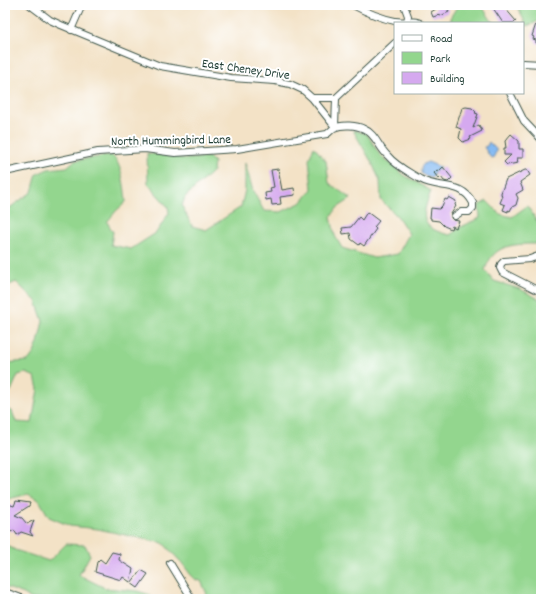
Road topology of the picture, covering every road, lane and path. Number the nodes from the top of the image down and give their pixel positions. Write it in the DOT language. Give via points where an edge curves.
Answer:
graph roads {
  1 [pos="30,5"];
  2 [pos="82,5"];
  3 [pos="353,5"];
  4 [pos="404,5"];
  5 [pos="407,22"];
  6 [pos="417,22"];
  7 [pos="71,30"];
  8 [pos="394,44"];
  9 [pos="524,63"];
  10 [pos="541,64"];
  11 [pos="510,94"];
  12 [pos="312,98"];
  13 [pos="336,98"];
  14 [pos="335,128"];
  15 [pos="541,139"];
  16 [pos="5,172"];
  17 [pos="455,216"];
  18 [pos="541,255"];
  19 [pos="541,292"];
  20 [pos="170,563"];
  21 [pos="5,592"];
  22 [pos="24,599"];
  23 [pos="192,599"];
  1 -- 7 [label="street, East Cheney Drive" via="50,20"];
  2 -- 7 [label="street"];
  3 -- 5 [label="street" via="363,11"];
  4 -- 5 [label="street" via="408,16"];
  5 -- 6 [label="street"];
  7 -- 12 [label="street, East Cheney Drive" via="160,66 231,78 290,84"];
  8 -- 13 [label="street"];
  9 -- 10 [label="street"];
  11 -- 15 [label="street" via="524,121"];
  12 -- 13 [label="street"];
  12 -- 14 [label="street, East Cheney Drive"];
  13 -- 14 [label="street"];
  14 -- 16 [label="street, North Hummingbird Lane" via="327,134 237,149 175,153 145,149 98,152"];
  14 -- 17 [label="street" via="350,126 365,129 394,162 424,181 455,187 466,193 473,203 473,208 469,212 461,212"];
  18 -- 19 [label="street" via="530,259 504,261 500,268 502,272"];
  20 -- 23 [label="street"];
  21 -- 22 [label="street"];
}
